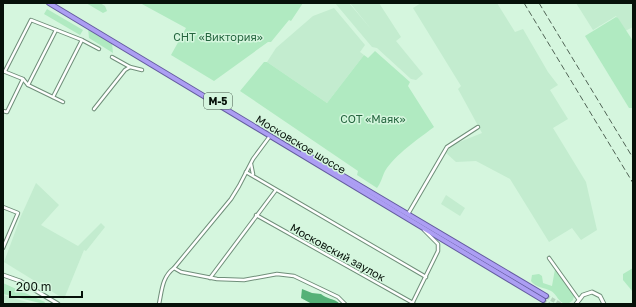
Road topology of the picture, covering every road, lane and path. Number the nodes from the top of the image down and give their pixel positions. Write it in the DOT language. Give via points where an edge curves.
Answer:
graph roads {
  1 [pos="50,3"];
  2 [pos="54,3"];
  3 [pos="56,30"];
  4 [pos="82,40"];
  5 [pos="99,49"];
  6 [pos="112,57"];
  7 [pos="130,68"];
  8 [pos="142,70"];
  9 [pos="4,71"];
  10 [pos="23,79"];
  11 [pos="28,85"];
  12 [pos="52,97"];
  13 [pos="63,102"];
  14 [pos="94,109"];
  15 [pos="3,111"];
  16 [pos="478,127"];
  17 [pos="270,136"];
  18 [pos="250,163"];
  19 [pos="246,172"];
  20 [pos="253,175"];
  21 [pos="276,190"];
  22 [pos="3,207"];
  23 [pos="408,214"];
  24 [pos="256,215"];
  25 [pos="418,224"];
  26 [pos="3,248"];
  27 [pos="549,258"];
  28 [pos="174,268"];
  29 [pos="3,276"];
  30 [pos="426,277"];
  31 [pos="210,278"];
  32 [pos="546,296"];
  33 [pos="543,300"];
  34 [pos="579,300"];
  35 [pos="58,304"];
  36 [pos="159,304"];
  37 [pos="345,304"];
  38 [pos="412,304"];
  39 [pos="576,304"];
  40 [pos="604,304"];
  1 -- 17 [label="highway, Московское шоссе / М-5"];
  2 -- 23 [label="highway, Московское шоссе / М-5"];
  3 -- 4 [label="street"];
  3 -- 9 [label="street" via="31,20"];
  3 -- 11 [label="street"];
  4 -- 5 [label="street"];
  4 -- 12 [label="street"];
  6 -- 7 [label="street"];
  7 -- 8 [label="street"];
  7 -- 14 [label="street" via="125,70"];
  9 -- 10 [label="street"];
  10 -- 11 [label="street"];
  10 -- 15 [label="street" via="7,112"];
  11 -- 12 [label="street"];
  12 -- 13 [label="street"];
  16 -- 23 [label="street" via="447,147"];
  17 -- 18 [label="street"];
  17 -- 25 [label="highway, Московское шоссе / М-5"];
  18 -- 19 [label="street"];
  18 -- 20 [label="street"];
  19 -- 20 [label="street"];
  19 -- 28 [label="street" via="231,199"];
  20 -- 21 [label="street"];
  21 -- 24 [label="street"];
  21 -- 30 [label="street"];
  22 -- 26 [label="street" via="18,213"];
  23 -- 32 [label="highway, Московское шоссе / М-5"];
  24 -- 31 [label="street"];
  24 -- 38 [label="street, Московский заулок"];
  25 -- 30 [label="street" via="438,247"];
  25 -- 33 [label="highway, Московское шоссе / М-5"];
  27 -- 34 [label="street"];
  28 -- 31 [label="street"];
  28 -- 36 [label="street" via="167,273 163,281"];
  29 -- 35 [label="street" via="20,281"];
  30 -- 38 [label="street"];
  31 -- 37 [label="street" via="244,280 277,274 294,276 338,297"];
  34 -- 39 [label="street"];
  34 -- 40 [label="street" via="586,293 595,293"];
}
